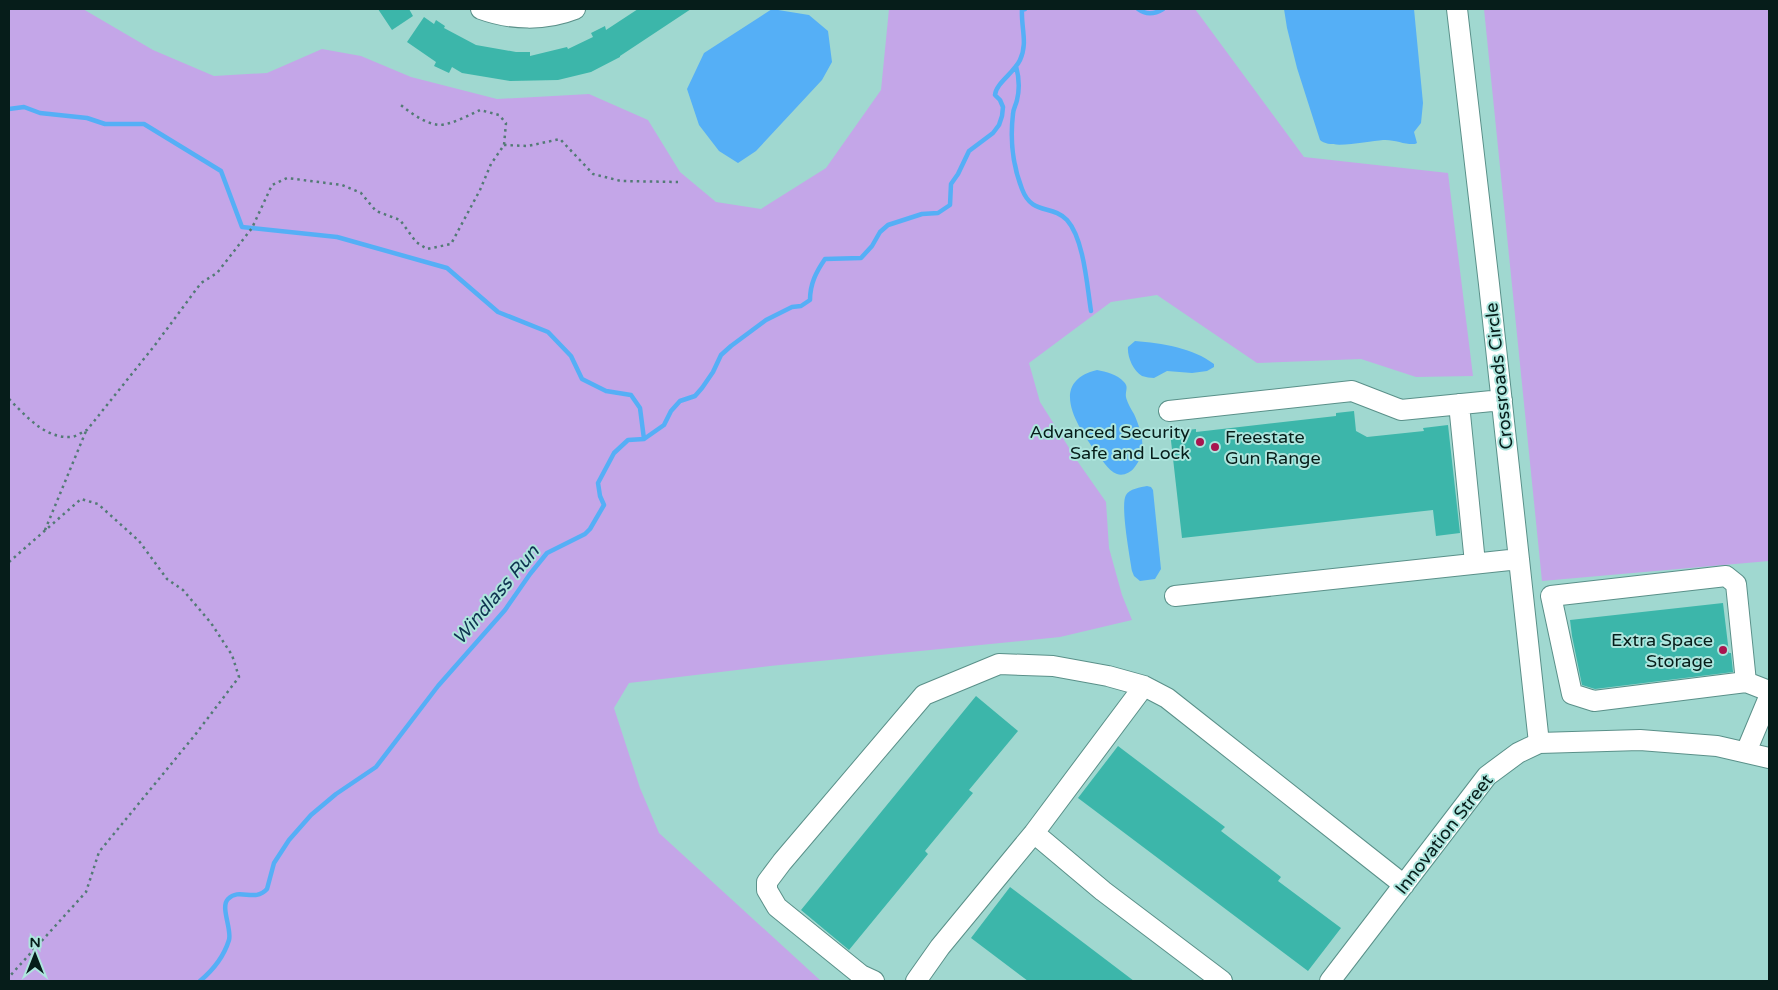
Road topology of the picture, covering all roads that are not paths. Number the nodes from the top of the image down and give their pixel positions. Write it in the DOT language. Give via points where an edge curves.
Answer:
graph roads {
  1 [pos="481,9"];
  2 [pos="575,9"];
  3 [pos="1457,9"];
  4 [pos="1502,400"];
  5 [pos="1459,404"];
  6 [pos="1169,411"];
  7 [pos="1519,559"];
  8 [pos="1475,564"];
  9 [pos="1175,596"];
  10 [pos="1746,682"];
  11 [pos="1144,686"];
  12 [pos="1769,691"];
  13 [pos="1769,697"];
  14 [pos="1538,743"];
  15 [pos="1746,752"];
  16 [pos="1769,758"];
  17 [pos="1034,832"];
  18 [pos="1404,885"];
  19 [pos="874,981"];
  20 [pos="916,981"];
  21 [pos="1222,981"];
  22 [pos="1330,981"];
  1 -- 2 [label="street" via="532,18"];
  3 -- 4 [label="street, Crossroads Circle"];
  4 -- 5 [label="street"];
  4 -- 7 [label="street, Crossroads Circle"];
  5 -- 6 [label="street" via="1401,410 1352,391"];
  5 -- 8 [label="street"];
  7 -- 8 [label="street"];
  7 -- 14 [label="street, Crossroads Circle"];
  8 -- 9 [label="street"];
  10 -- 10 [label="street" via="1594,701 1572,694 1551,596 1726,576 1736,584"];
  10 -- 12 [label="street"];
  11 -- 17 [label="street"];
  11 -- 18 [label="street" via="1167,698"];
  11 -- 19 [label="street" via="1053,666 999,664 924,695 767,882 767,890 777,906 861,975"];
  13 -- 15 [label="street"];
  14 -- 15 [label="street, Innovation Street" via="1640,740 1717,746"];
  14 -- 18 [label="street, Innovation Street" via="1487,776"];
  15 -- 16 [label="street, Innovation Street"];
  17 -- 20 [label="street"];
  17 -- 21 [label="street" via="1103,891"];
  18 -- 22 [label="street, Innovation Street"];
}
